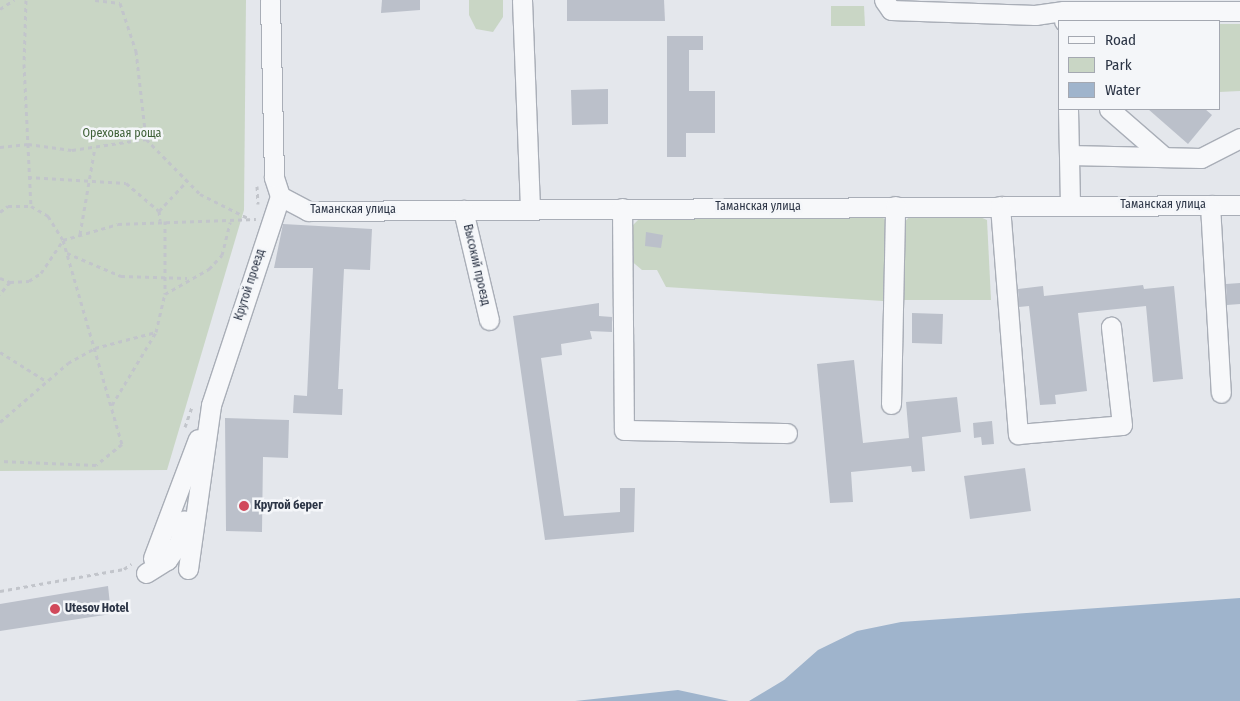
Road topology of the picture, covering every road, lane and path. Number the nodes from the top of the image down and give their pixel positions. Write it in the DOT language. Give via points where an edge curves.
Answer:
graph roads {
  1 [pos="14,0"];
  2 [pos="26,0"];
  3 [pos="95,0"];
  4 [pos="116,0"];
  5 [pos="270,0"];
  6 [pos="522,0"];
  7 [pos="884,0"];
  8 [pos="121,2"];
  9 [pos="0,9"];
  10 [pos="1240,11"];
  11 [pos="1064,16"];
  12 [pos="1068,110"];
  13 [pos="1111,110"];
  14 [pos="1240,138"];
  15 [pos="146,139"];
  16 [pos="28,144"];
  17 [pos="0,147"];
  18 [pos="95,147"];
  19 [pos="1070,155"];
  20 [pos="1163,156"];
  21 [pos="28,177"];
  22 [pos="88,178"];
  23 [pos="257,180"];
  24 [pos="187,181"];
  25 [pos="280,196"];
  26 [pos="1210,205"];
  27 [pos="1240,205"];
  28 [pos="31,206"];
  29 [pos="895,206"];
  30 [pos="1000,206"];
  31 [pos="1070,206"];
  32 [pos="622,208"];
  33 [pos="530,209"];
  34 [pos="462,210"];
  35 [pos="159,211"];
  36 [pos="0,212"];
  37 [pos="265,218"];
  38 [pos="250,219"];
  39 [pos="163,221"];
  40 [pos="230,222"];
  41 [pos="255,228"];
  42 [pos="80,234"];
  43 [pos="62,240"];
  44 [pos="66,252"];
  45 [pos="163,275"];
  46 [pos="0,278"];
  47 [pos="187,278"];
  48 [pos="10,282"];
  49 [pos="0,294"];
  50 [pos="165,294"];
  51 [pos="489,320"];
  52 [pos="1111,327"];
  53 [pos="156,332"];
  54 [pos="95,348"];
  55 [pos="0,352"];
  56 [pos="46,381"];
  57 [pos="1221,393"];
  58 [pos="203,401"];
  59 [pos="892,404"];
  60 [pos="111,406"];
  61 [pos="0,422"];
  62 [pos="787,433"];
  63 [pos="182,435"];
  64 [pos="0,461"];
  65 [pos="146,563"];
  66 [pos="188,568"];
  67 [pos="0,591"];
  1 -- 9 [label="path"];
  2 -- 16 [label="path"];
  3 -- 8 [label="path"];
  4 -- 8 [label="path"];
  5 -- 25 [label="street" via="274,177"];
  6 -- 33 [label="street"];
  7 -- 11 [label="street" via="891,10"];
  8 -- 15 [label="path" via="136,51"];
  10 -- 11 [label="street"];
  12 -- 19 [label="street"];
  13 -- 20 [label="street"];
  14 -- 20 [label="street" via="1201,158"];
  15 -- 18 [label="path"];
  15 -- 24 [label="path"];
  16 -- 17 [label="path"];
  16 -- 18 [label="path" via="72,150"];
  16 -- 21 [label="path"];
  18 -- 22 [label="path"];
  19 -- 20 [label="street"];
  19 -- 31 [label="street"];
  21 -- 22 [label="path"];
  21 -- 28 [label="path"];
  22 -- 35 [label="path" via="126,183"];
  22 -- 42 [label="path"];
  23 -- 37 [label="path"];
  24 -- 35 [label="path"];
  24 -- 38 [label="path" via="200,194"];
  25 -- 34 [label="street, Таманская улица" via="308,211"];
  25 -- 37 [label="street, Крутой проезд"];
  26 -- 27 [label="street, Таманская улица"];
  26 -- 31 [label="street, Таманская улица"];
  26 -- 57 [label="street"];
  28 -- 36 [label="path" via="8,206"];
  28 -- 43 [label="path" via="48,216"];
  29 -- 30 [label="street, Таманская улица"];
  29 -- 32 [label="street, Таманская улица"];
  29 -- 59 [label="street"];
  30 -- 31 [label="street, Таманская улица"];
  30 -- 52 [label="street" via="1018,434 1122,426"];
  32 -- 33 [label="street, Таманская улица"];
  32 -- 62 [label="street" via="624,430"];
  33 -- 34 [label="street, Таманская улица"];
  34 -- 51 [label="street, Высокий проезд"];
  35 -- 39 [label="path"];
  37 -- 38 [label="path"];
  37 -- 41 [label="path"];
  37 -- 58 [label="street, Крутой проезд"];
  38 -- 40 [label="path"];
  39 -- 40 [label="path"];
  39 -- 42 [label="path" via="118,224"];
  39 -- 45 [label="path"];
  40 -- 47 [label="path" via="222,255 209,270"];
  42 -- 43 [label="path"];
  43 -- 44 [label="path"];
  43 -- 48 [label="path" via="41,273 29,281"];
  44 -- 45 [label="path" via="121,276"];
  44 -- 54 [label="path"];
  45 -- 47 [label="path"];
  45 -- 50 [label="path"];
  46 -- 48 [label="path"];
  47 -- 50 [label="path"];
  48 -- 49 [label="path"];
  50 -- 53 [label="path"];
  53 -- 54 [label="path"];
  53 -- 60 [label="path"];
  54 -- 56 [label="path"];
  54 -- 60 [label="path"];
  55 -- 56 [label="path"];
  56 -- 61 [label="path"];
  58 -- 63 [label="path"];
  58 -- 65 [label="street" via="188,466"];
  58 -- 66 [label="street, Крутой проезд"];
  60 -- 64 [label="path" via="122,444 96,465"];
  65 -- 67 [label="path"];
}
